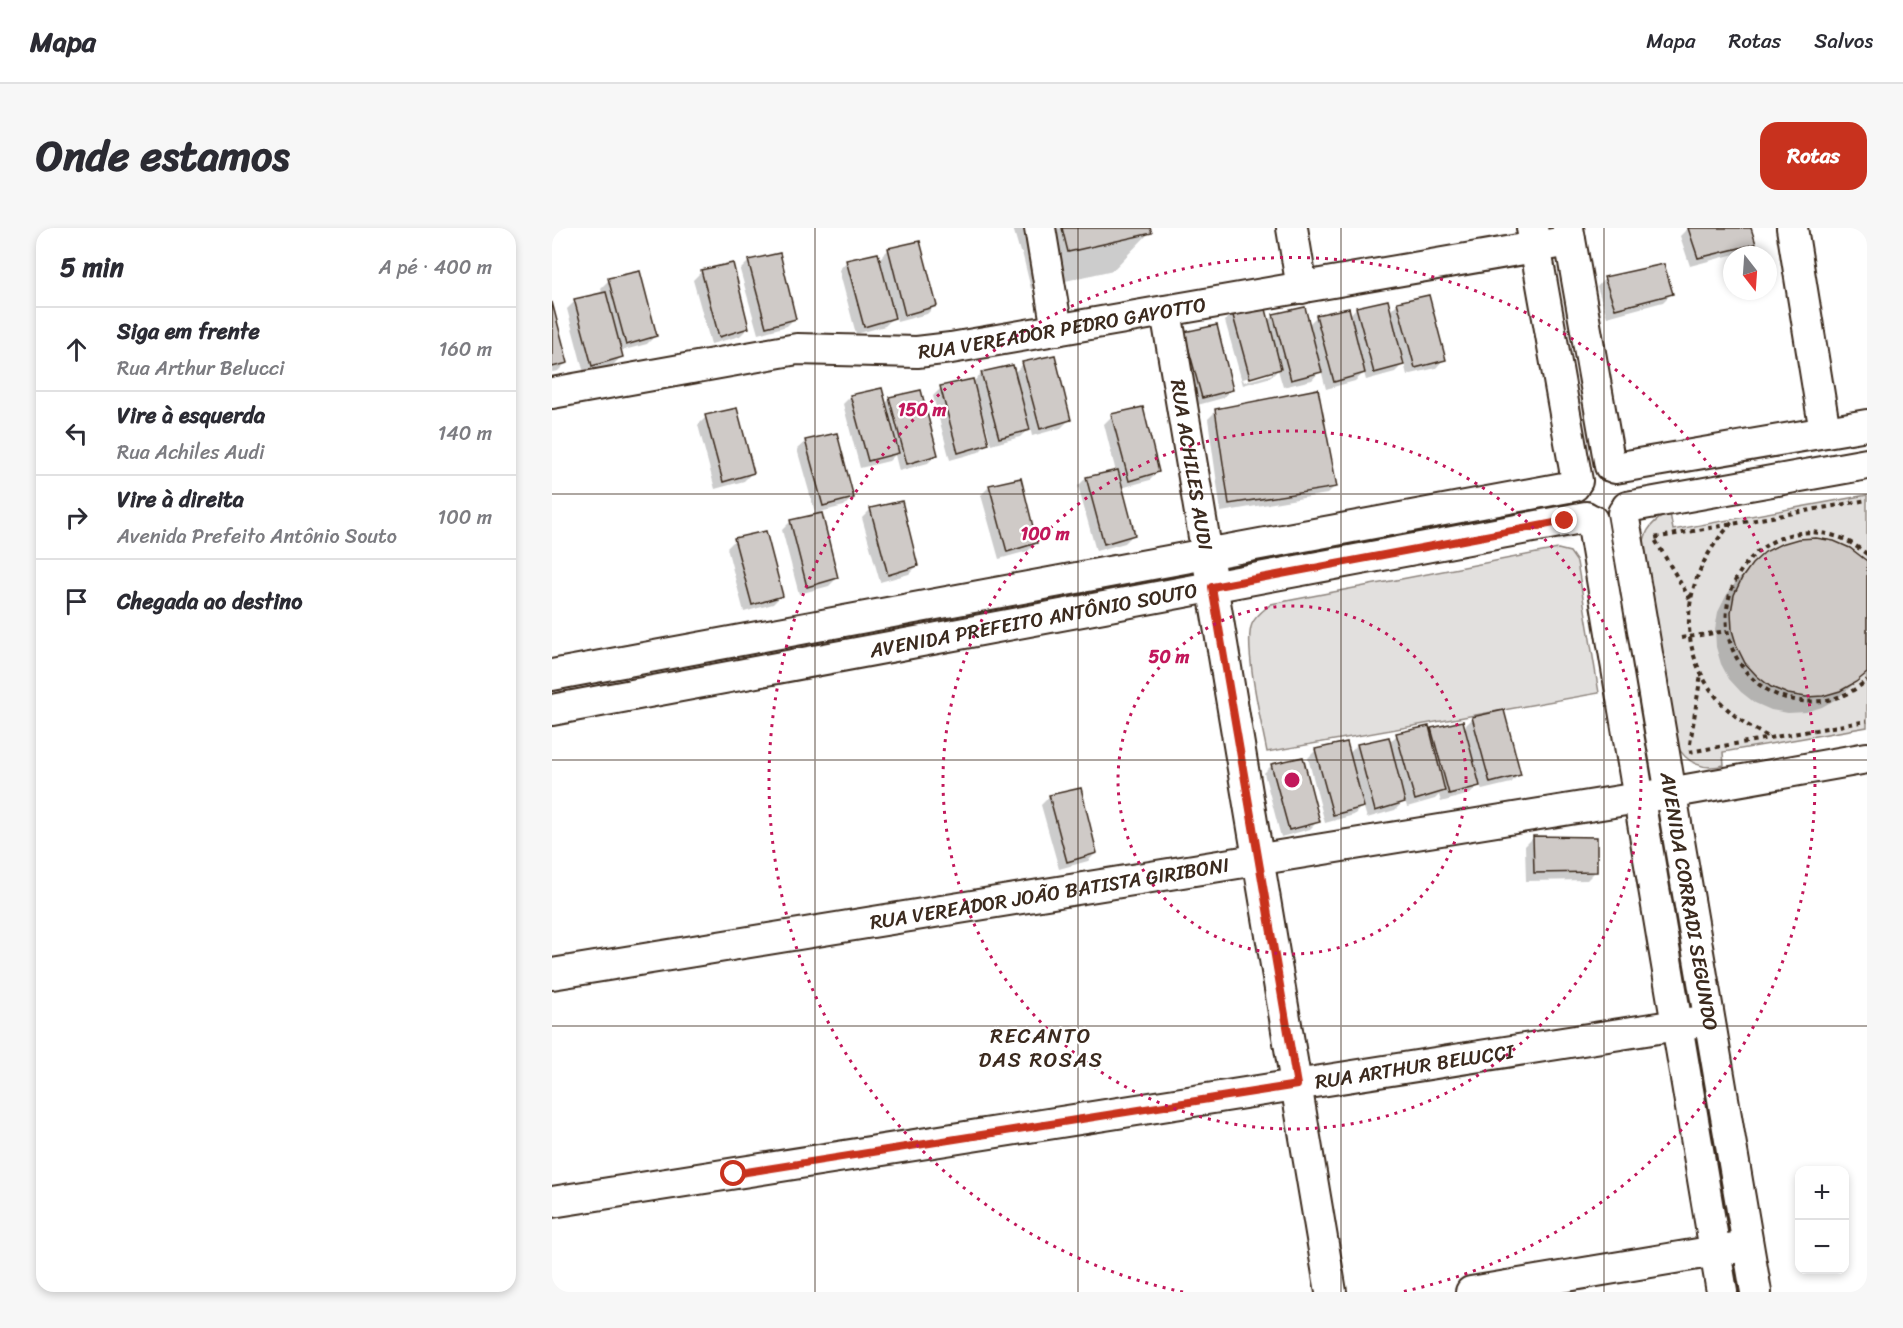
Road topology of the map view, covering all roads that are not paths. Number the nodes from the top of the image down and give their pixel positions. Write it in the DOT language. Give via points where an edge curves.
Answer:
graph roads {
  1 [pos="1040,228"];
  2 [pos="1292,228"];
  3 [pos="1792,228"];
  4 [pos="1569,235"];
  5 [pos="1533,238"];
  6 [pos="1302,288"];
  7 [pos="1166,311"];
  8 [pos="1057,330"];
  9 [pos="552,393"];
  10 [pos="1867,425"];
  11 [pos="1825,432"];
  12 [pos="1867,464"];
  13 [pos="1612,467"];
  14 [pos="1576,483"];
  15 [pos="1625,510"];
  16 [pos="1589,519"];
  17 [pos="1206,554"];
  18 [pos="1212,587"];
  19 [pos="552,675"];
  20 [pos="552,710"];
  21 [pos="1867,758"];
  22 [pos="1670,793"];
  23 [pos="1638,798"];
  24 [pos="1258,860"];
  25 [pos="552,974"];
  26 [pos="1709,1020"];
  27 [pos="1677,1025"];
  28 [pos="1297,1085"];
  29 [pos="552,1202"];
  30 [pos="1748,1246"];
  31 [pos="1715,1251"];
  32 [pos="1331,1292"];
  33 [pos="1470,1292"];
  34 [pos="1722,1292"];
  35 [pos="1756,1292"];
  1 -- 8 [label="street"];
  2 -- 6 [label="street"];
  3 -- 11 [label="street"];
  4 -- 5 [label="street, RUA VEREADOR PEDRO GAYOTTO"];
  4 -- 13 [label="street"];
  5 -- 6 [label="street, RUA VEREADOR PEDRO GAYOTTO"];
  5 -- 14 [label="street"];
  6 -- 7 [label="street, RUA VEREADOR PEDRO GAYOTTO"];
  7 -- 8 [label="street, RUA VEREADOR PEDRO GAYOTTO"];
  7 -- 17 [label="street, RUA ACHILES AUDI"];
  8 -- 9 [label="street, RUA VEREADOR PEDRO GAYOTTO" via="917,352 797,349"];
  10 -- 11 [label="street"];
  11 -- 13 [label="street"];
  12 -- 15 [label="street"];
  13 -- 14 [label="street" via="1602,465 1587,470"];
  13 -- 15 [label="street" via="1628,481 1630,498"];
  14 -- 16 [label="street" via="1575,504"];
  14 -- 17 [label="street, AVENIDA PREFEITO ANTÔNIO SOUTO"];
  15 -- 16 [label="street" via="1608,521"];
  15 -- 22 [label="street, AVENIDA CORRADI SEGUNDO"];
  16 -- 18 [label="street, AVENIDA PREFEITO ANTÔNIO SOUTO"];
  16 -- 23 [label="street, AVENIDA CORRADI SEGUNDO"];
  17 -- 18 [label="street, RUA ACHILES AUDI"];
  17 -- 19 [label="street, AVENIDA PREFEITO ANTÔNIO SOUTO"];
  18 -- 20 [label="street, AVENIDA PREFEITO ANTÔNIO SOUTO"];
  18 -- 24 [label="street, RUA ACHILES AUDI"];
  21 -- 22 [label="street, RUA VEREADOR JOÃO BATISTA GIRIBONI"];
  22 -- 23 [label="street, RUA VEREADOR JOÃO BATISTA GIRIBONI"];
  22 -- 26 [label="street, AVENIDA CORRADI SEGUNDO"];
  23 -- 24 [label="street, RUA VEREADOR JOÃO BATISTA GIRIBONI"];
  23 -- 27 [label="street, AVENIDA CORRADI SEGUNDO"];
  24 -- 25 [label="street, RUA VEREADOR JOÃO BATISTA GIRIBONI"];
  24 -- 28 [label="street, RUA ACHILES AUDI"];
  26 -- 27 [label="street, RUA ARTHUR BELUCCI"];
  26 -- 30 [label="street, AVENIDA CORRADI SEGUNDO"];
  27 -- 28 [label="street, RUA ARTHUR BELUCCI"];
  27 -- 31 [label="street, AVENIDA CORRADI SEGUNDO"];
  28 -- 29 [label="street, RUA ARTHUR BELUCCI"];
  28 -- 32 [label="street, RUA ACHILES AUDI"];
  30 -- 31 [label="street"];
  30 -- 35 [label="street, AVENIDA CORRADI SEGUNDO"];
  31 -- 33 [label="street"];
  31 -- 34 [label="street, AVENIDA CORRADI SEGUNDO"];
}
